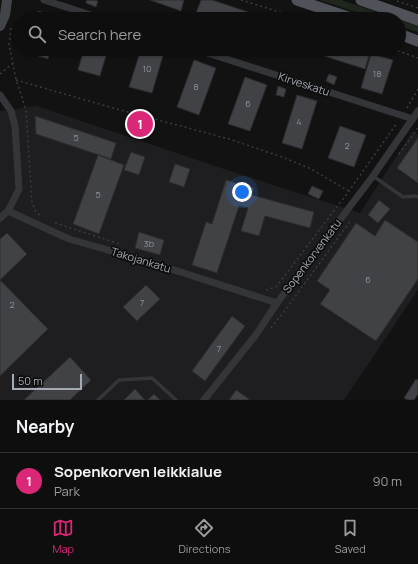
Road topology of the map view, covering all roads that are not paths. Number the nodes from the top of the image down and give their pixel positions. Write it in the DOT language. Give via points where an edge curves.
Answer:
graph roads {
  1 [pos="7,0"];
  2 [pos="44,0"];
  3 [pos="297,0"];
  4 [pos="361,0"];
  5 [pos="81,12"];
  6 [pos="333,12"];
  7 [pos="395,12"];
  8 [pos="406,16"];
  9 [pos="418,20"];
  10 [pos="0,26"];
  11 [pos="406,37"];
  12 [pos="418,41"];
  13 [pos="217,56"];
  14 [pos="0,95"];
  15 [pos="418,111"];
  16 [pos="413,119"];
  17 [pos="373,176"];
  18 [pos="418,197"];
  19 [pos="8,211"];
  20 [pos="0,218"];
  21 [pos="277,303"];
  22 [pos="98,400"];
  23 [pos="176,400"];
  24 [pos="204,400"];
  1 -- 10 [label="street"];
  2 -- 5 [label="street"];
  3 -- 6 [label="main road"];
  4 -- 7 [label="main road"];
  8 -- 9 [label="main road"];
  11 -- 12 [label="main road"];
  13 -- 16 [label="street, Kirveskatu"];
  14 -- 19 [label="street" via="11,111 15,126 19,189"];
  15 -- 16 [label="street, Sopenkorvenkatu"];
  16 -- 17 [label="street, Sopenkorvenkatu"];
  17 -- 18 [label="lane" via="403,197"];
  17 -- 21 [label="street, Sopenkorvenkatu"];
  19 -- 20 [label="street"];
  19 -- 21 [label="street, Takojankatu" via="69,239"];
  21 -- 24 [label="street, Sopenkorvenkatu"];
  22 -- 23 [label="lane" via="119,380 152,378"];
}
